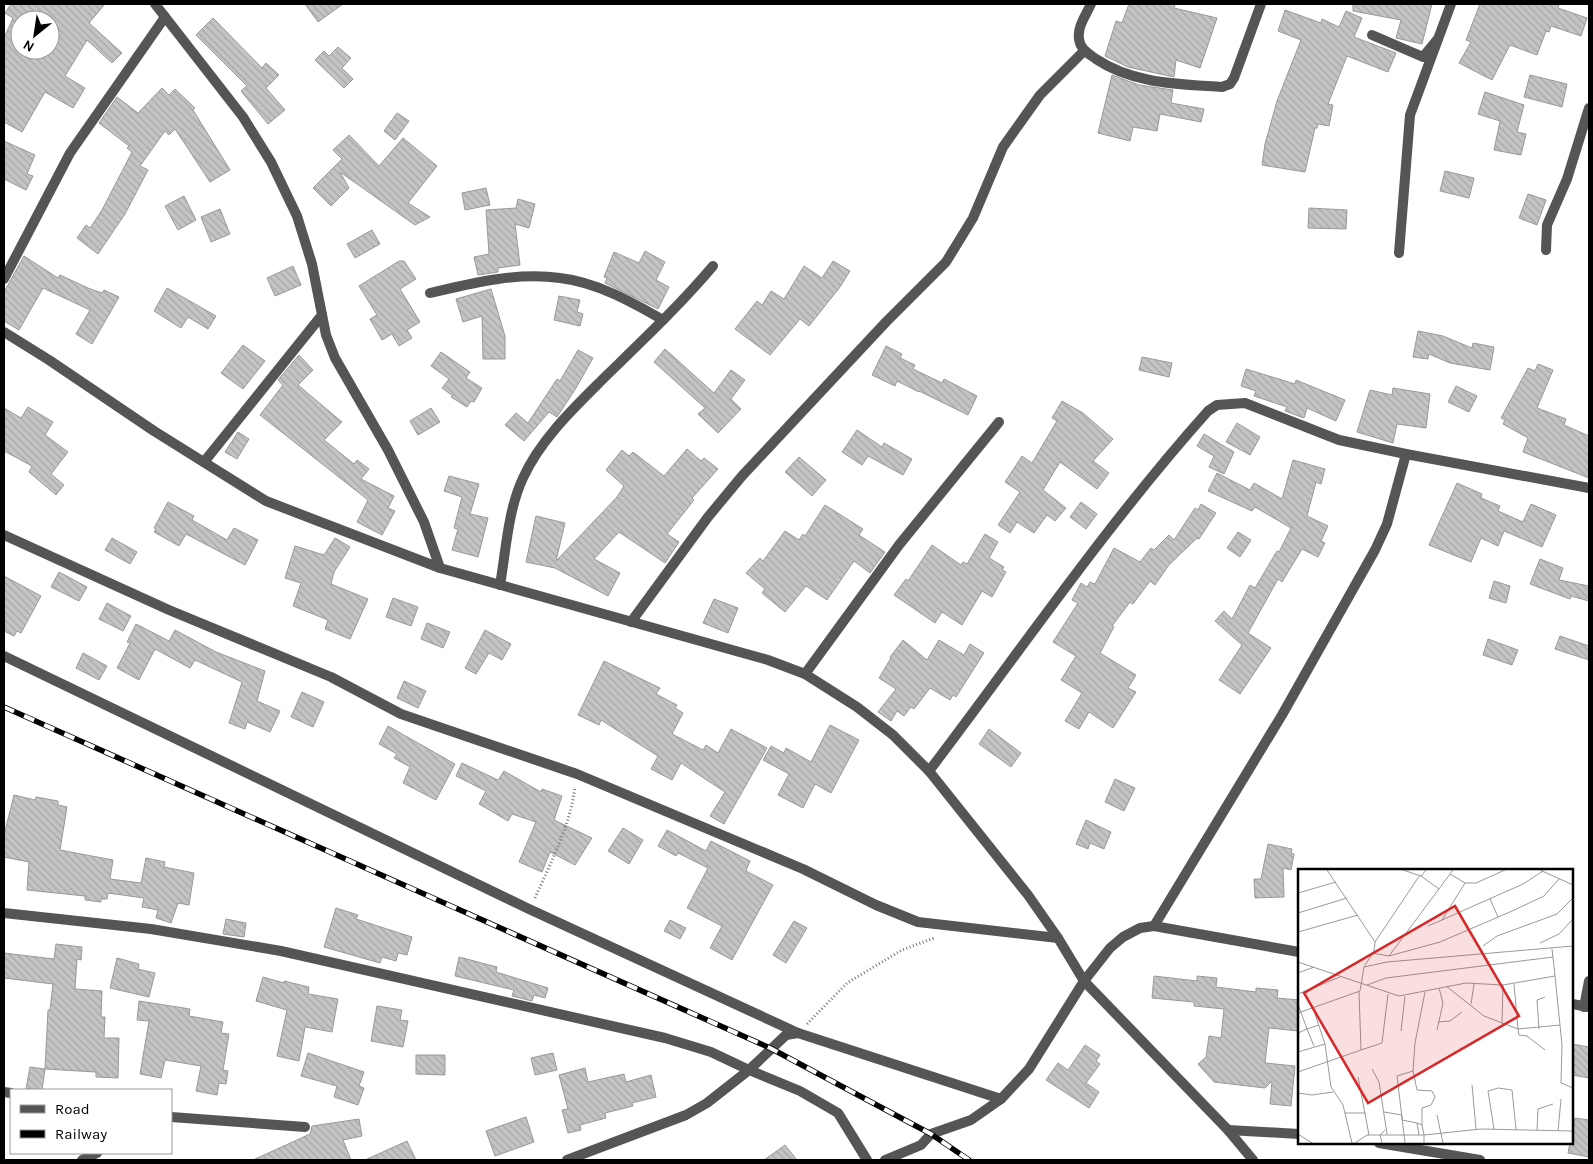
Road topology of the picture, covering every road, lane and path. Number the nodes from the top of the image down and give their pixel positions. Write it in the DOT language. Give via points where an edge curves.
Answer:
graph roads {
  1 [pos="155,4"];
  2 [pos="1091,4"];
  3 [pos="1260,4"];
  4 [pos="1451,4"];
  5 [pos="165,17"];
  6 [pos="1372,35"];
  7 [pos="1438,39"];
  8 [pos="1084,51"];
  9 [pos="1589,108"];
  10 [pos="1546,250"];
  11 [pos="1399,253"];
  12 [pos="712,266"];
  13 [pos="4,279"];
  14 [pos="430,293"];
  15 [pos="322,315"];
  16 [pos="663,320"];
  17 [pos="4,332"];
  18 [pos="999,422"];
  19 [pos="1406,454"];
  20 [pos="204,462"];
  21 [pos="1589,488"];
  22 [pos="4,536"];
  23 [pos="440,568"];
  24 [pos="500,585"];
  25 [pos="631,622"];
  26 [pos="4,656"];
  27 [pos="805,674"];
  28 [pos="928,772"];
  29 [pos="577,774"];
  30 [pos="529,910"];
  31 [pos="4,913"];
  32 [pos="1154,926"];
  33 [pos="935,938"];
  34 [pos="1058,938"];
  35 [pos="1298,952"];
  36 [pos="1084,981"];
  37 [pos="1589,981"];
  38 [pos="1573,1004"];
  39 [pos="1587,1007"];
  40 [pos="798,1034"];
  41 [pos="748,1070"];
  42 [pos="1001,1099"];
  43 [pos="172,1117"];
  44 [pos="305,1127"];
  45 [pos="1228,1130"];
  46 [pos="1298,1134"];
  47 [pos="1385,1144"];
  48 [pos="95,1154"];
  49 [pos="82,1160"];
  50 [pos="567,1160"];
  51 [pos="867,1160"];
  52 [pos="885,1160"];
  53 [pos="1253,1160"];
  54 [pos="1480,1160"];
  1 -- 5 [label="street"];
  2 -- 8 [label="street" via="1079,29 1079,41"];
  3 -- 8 [label="street" via="1234,78 1222,87 1173,84 1129,75"];
  4 -- 7 [label="street"];
  5 -- 13 [label="street" via="70,153"];
  5 -- 15 [label="street" via="243,117 271,162 299,224 312,264"];
  6 -- 7 [label="street" via="1422,57"];
  7 -- 11 [label="street" via="1410,115"];
  8 -- 25 [label="street" via="1040,95 1002,147 974,218 946,262 742,476"];
  9 -- 10 [label="street" via="1567,179 1547,225"];
  12 -- 16 [label="street"];
  14 -- 16 [label="street" via="512,276 560,278 610,293"];
  15 -- 20 [label="street"];
  15 -- 23 [label="street" via="335,358 388,450 424,522"];
  16 -- 24 [label="street" via="566,416 523,478 512,515"];
  17 -- 20 [label="street"];
  18 -- 27 [label="street" via="899,545"];
  19 -- 21 [label="street"];
  19 -- 28 [label="street" via="1339,440 1245,403 1217,405 1208,410 1088,556"];
  19 -- 32 [label="street" via="1387,524 1376,550 1282,715"];
  20 -- 23 [label="street" via="266,501"];
  22 -- 29 [label="street" via="169,610 331,677 401,714"];
  23 -- 24 [label="street"];
  24 -- 25 [label="street"];
  25 -- 27 [label="street" via="768,660"];
  26 -- 30 [label="street"];
  27 -- 28 [label="street" via="857,707 892,735"];
  28 -- 34 [label="street" via="1028,895"];
  29 -- 30 [label="path" via="572,808 555,855"];
  29 -- 34 [label="street" via="803,869 918,922"];
  30 -- 40 [label="street"];
  31 -- 41 [label="street" via="151,929 282,951 665,1038 711,1052"];
  32 -- 35 [label="street"];
  32 -- 36 [label="street" via="1123,936"];
  33 -- 40 [label="path" via="902,950 847,983"];
  34 -- 36 [label="street"];
  36 -- 42 [label="street" via="1029,1069"];
  36 -- 45 [label="street"];
  37 -- 39 [label="street"];
  38 -- 39 [label="street"];
  40 -- 41 [label="street" via="786,1035"];
  40 -- 42 [label="street"];
  41 -- 50 [label="street" via="707,1103 686,1115"];
  41 -- 51 [label="street" via="800,1091 838,1113"];
  42 -- 52 [label="street" via="971,1120 931,1134 921,1145"];
  43 -- 44 [label="street"];
  45 -- 46 [label="street"];
  45 -- 53 [label="street"];
  47 -- 54 [label="street"];
  48 -- 49 [label="street"];
}
